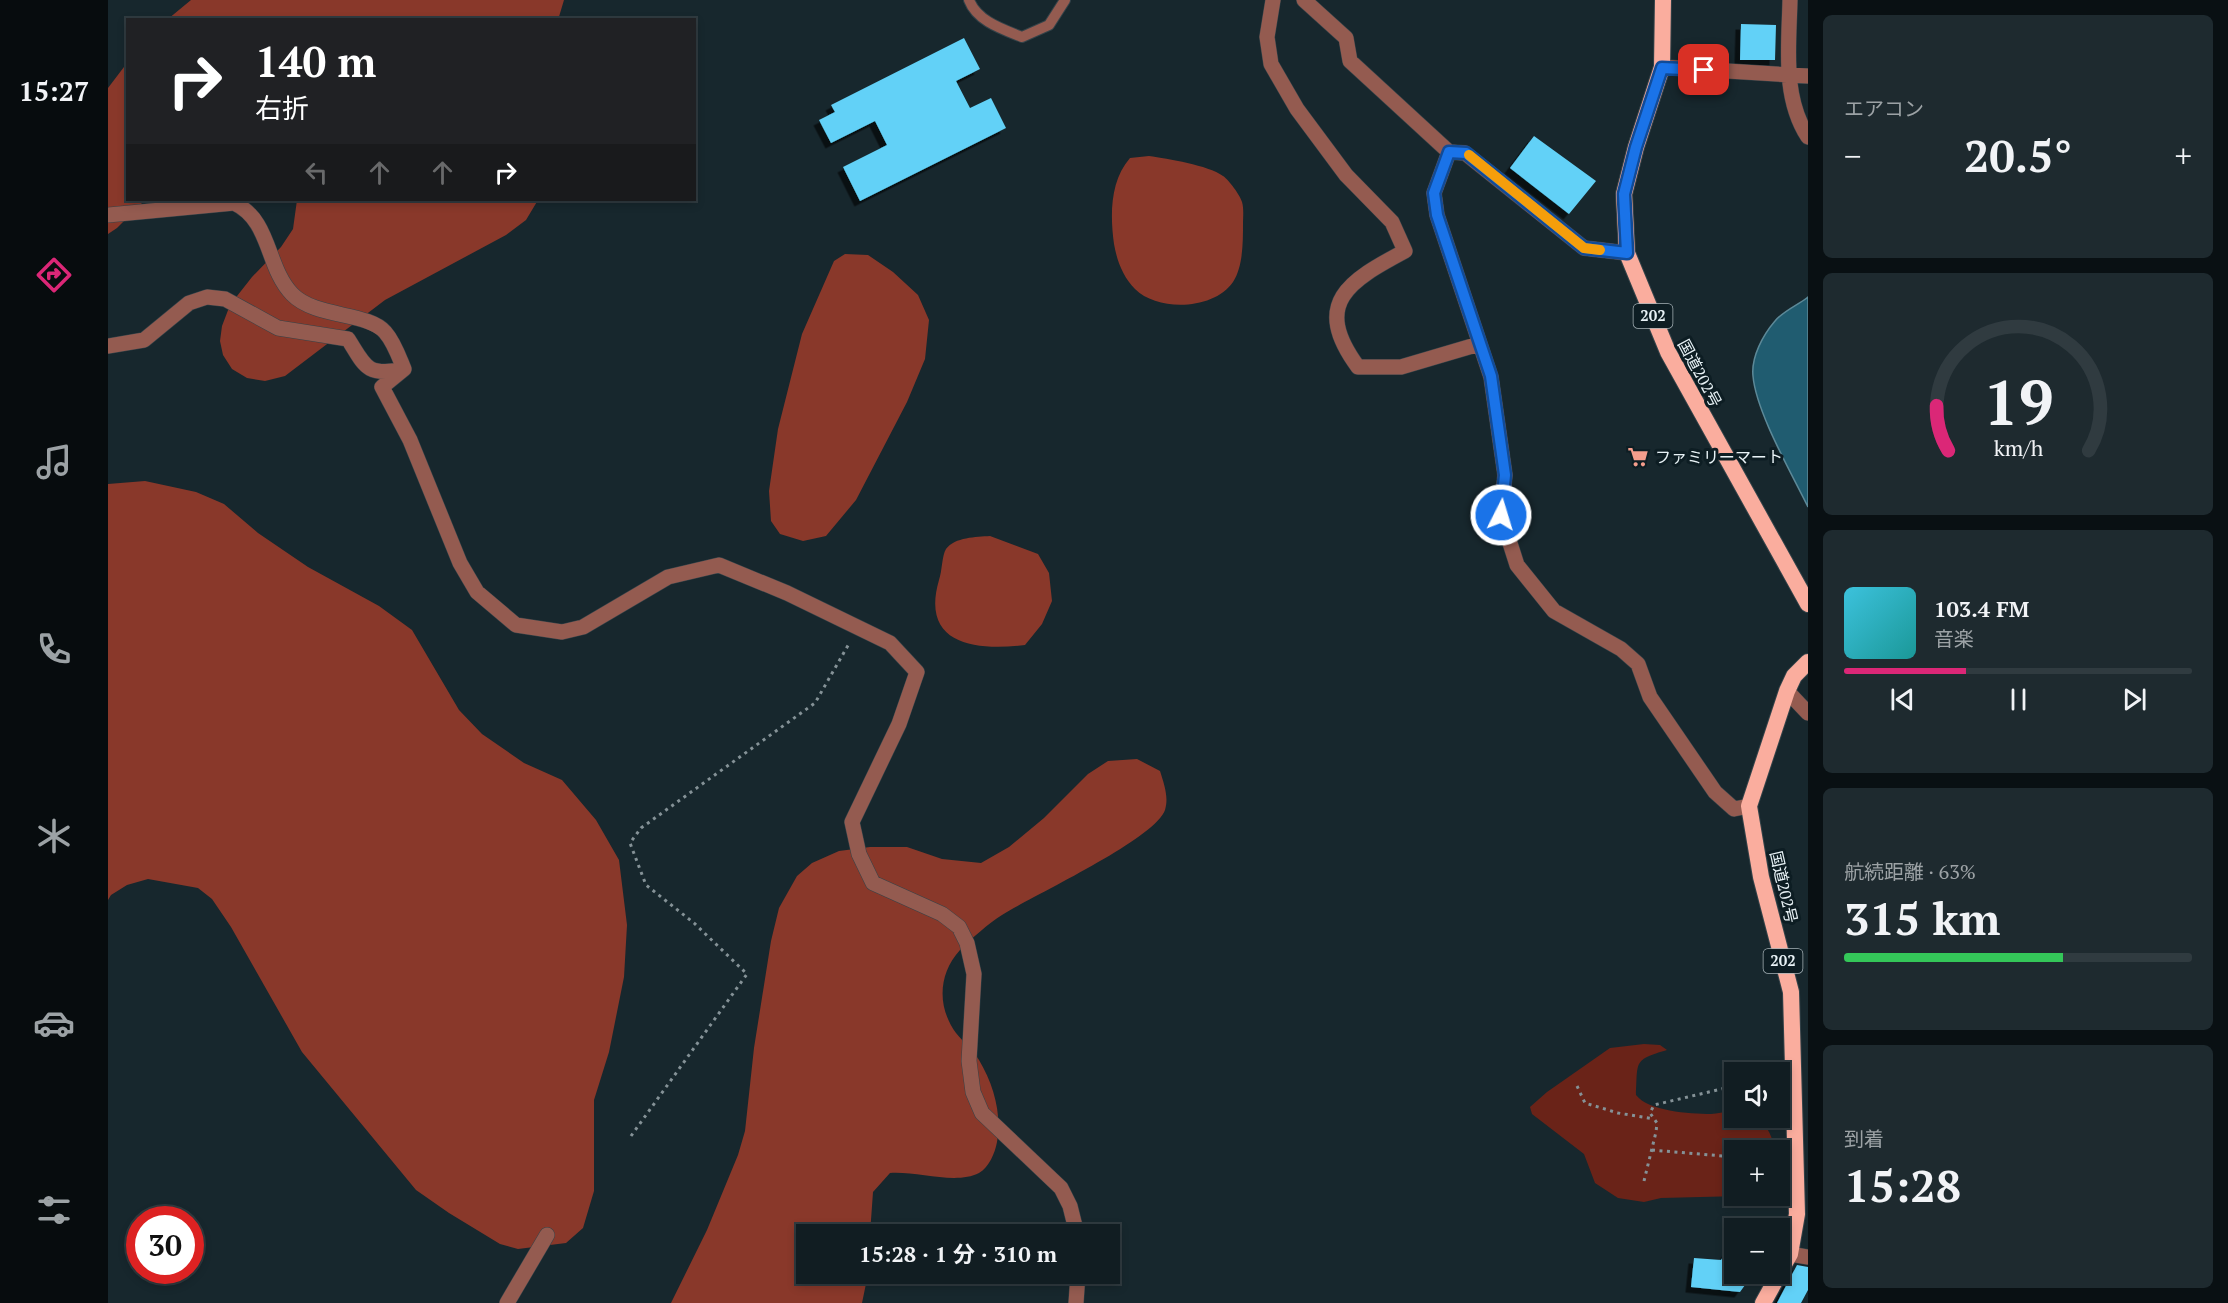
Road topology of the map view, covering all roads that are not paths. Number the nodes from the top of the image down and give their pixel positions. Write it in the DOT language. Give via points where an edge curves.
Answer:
graph roads {
  1 [pos="969,0"];
  2 [pos="1065,0"];
  3 [pos="1273,0"];
  4 [pos="1304,0"];
  5 [pos="1663,0"];
  6 [pos="1790,0"];
  7 [pos="1662,68"];
  8 [pos="1788,75"];
  9 [pos="1808,76"];
  10 [pos="1808,137"];
  11 [pos="1449,152"];
  12 [pos="108,214"];
  13 [pos="1627,253"];
  14 [pos="1479,344"];
  15 [pos="108,346"];
  16 [pos="404,369"];
  17 [pos="1808,604"];
  18 [pos="1808,662"];
  19 [pos="1787,691"];
  20 [pos="1808,714"];
  21 [pos="1749,806"];
  22 [pos="1074,1224"];
  23 [pos="547,1235"];
  24 [pos="1790,1254"];
  25 [pos="1808,1257"];
  26 [pos="1077,1284"];
  27 [pos="1773,1284"];
  28 [pos="507,1303"];
  29 [pos="1076,1303"];
  30 [pos="1763,1303"];
  1 -- 2 [label="lane" via="972,8 996,27 1022,37 1049,25"];
  3 -- 14 [label="street" via="1267,37 1271,64 1297,109 1346,175 1392,222 1405,251 1364,273 1338,301 1335,317 1347,352 1358,367 1401,367"];
  4 -- 11 [label="street" via="1346,38 1350,61"];
  5 -- 7 [label="highway, 国道202号 / 202"];
  6 -- 8 [label="street"];
  7 -- 8 [label="street"];
  7 -- 13 [label="highway, 国道202号 / 202" via="1624,194"];
  8 -- 9 [label="street"];
  8 -- 10 [label="street" via="1799,123"];
  11 -- 13 [label="street" via="1466,153 1584,248"];
  11 -- 14 [label="street" via="1434,193 1437,215"];
  12 -- 16 [label="street" via="234,203 248,210 261,229 278,277 293,296 310,307 385,330"];
  13 -- 17 [label="highway, 国道202号 / 202" via="1668,352"];
  14 -- 21 [label="street" via="1491,376 1505,475 1501,515 1517,566 1554,611 1621,649 1638,664 1650,697 1715,792 1734,809"];
  15 -- 16 [label="street" via="144,340 189,303 207,297 225,299 278,328 348,339 365,366 380,373"];
  16 -- 22 [label="street" via="382,387 410,440 460,563 483,598 516,625 562,632 583,627 668,577 719,565 890,643 917,672 899,724 852,822 859,854 873,883 942,914 959,927 974,974 969,1061 973,1092 982,1113 1061,1188"];
  18 -- 19 [label="highway, 国道202号 / 202" via="1794,676"];
  19 -- 20 [label="street"];
  19 -- 21 [label="highway, 国道202号 / 202"];
  21 -- 24 [label="highway, 国道202号 / 202" via="1761,877 1791,992 1797,1214"];
  23 -- 28 [label="street"];
  24 -- 25 [label="street"];
  26 -- 29 [label="street"];
  27 -- 30 [label="highway, 国道202号 / 202"];
}
